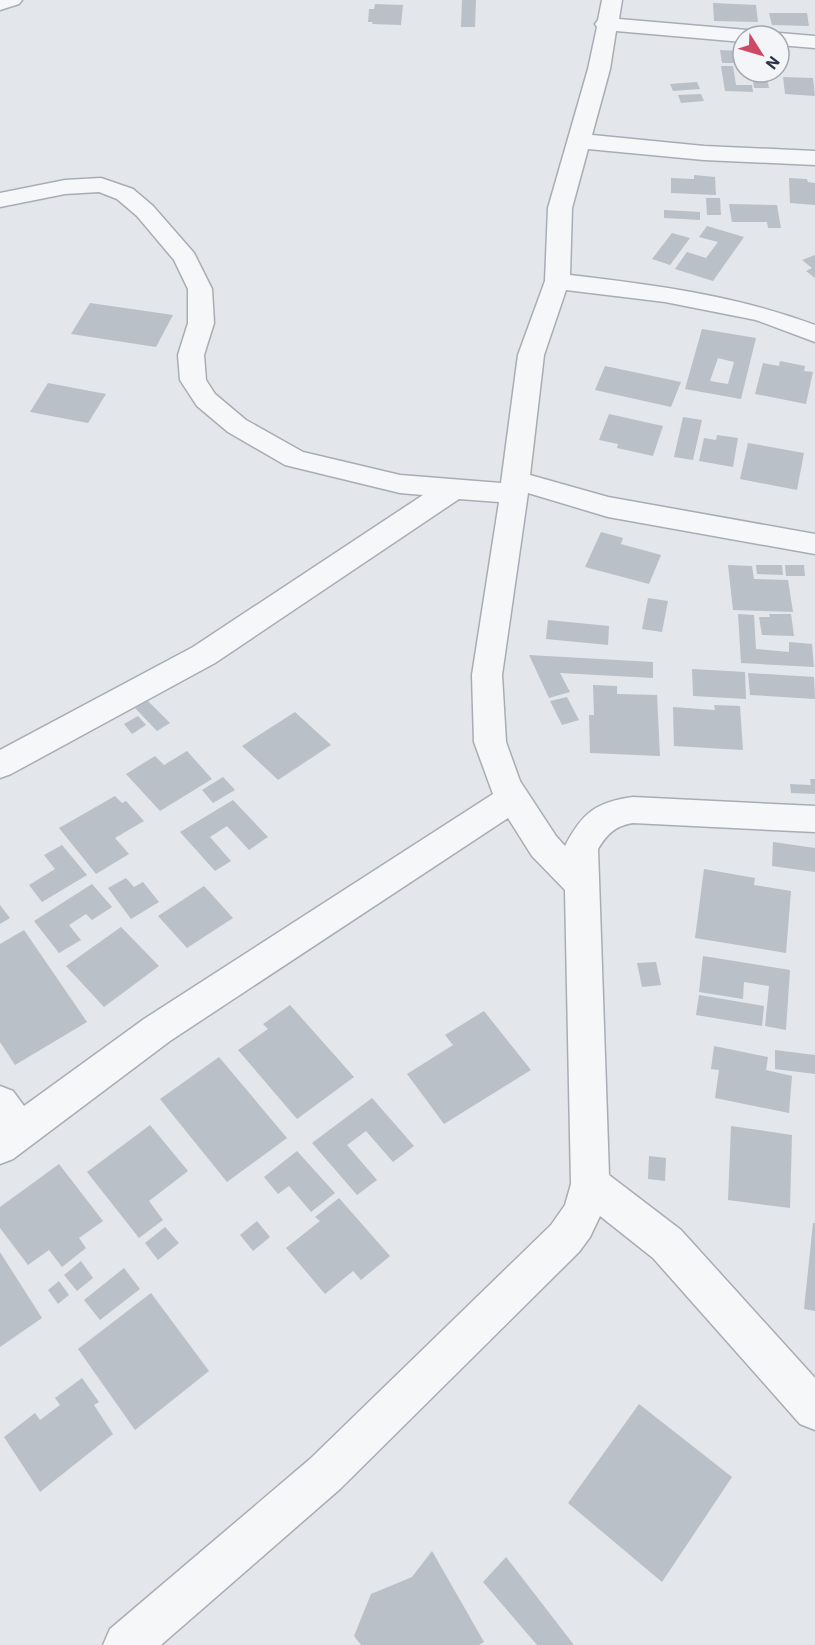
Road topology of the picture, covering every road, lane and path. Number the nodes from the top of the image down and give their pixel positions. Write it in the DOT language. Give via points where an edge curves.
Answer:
graph roads {
  1 [pos="12,0"];
  2 [pos="0,4"];
  3 [pos="608,12"];
  4 [pos="731,33"];
  5 [pos="791,40"];
  6 [pos="815,42"];
  7 [pos="580,141"];
  8 [pos="815,158"];
  9 [pos="0,200"];
  10 [pos="557,281"];
  11 [pos="815,334"];
  12 [pos="514,487"];
  13 [pos="453,489"];
  14 [pos="815,544"];
  15 [pos="0,765"];
  16 [pos="513,798"];
  17 [pos="815,819"];
  18 [pos="582,885"];
  19 [pos="6,1127"];
  20 [pos="590,1184"];
  21 [pos="815,1409"];
  22 [pos="126,1645"];
  1 -- 2 [label="street"];
  3 -- 4 [label="street"];
  3 -- 7 [label="street" via="599,69"];
  5 -- 6 [label="street"];
  7 -- 8 [label="street" via="704,153"];
  7 -- 10 [label="street" via="560,208"];
  9 -- 13 [label="street" via="65,187 101,185 125,194 185,258 200,289 201,322 191,355 193,380 206,400 237,426 295,459 400,484"];
  10 -- 11 [label="street" via="665,294 762,314"];
  10 -- 12 [label="street" via="531,355"];
  12 -- 13 [label="street"];
  12 -- 14 [label="street"];
  12 -- 16 [label="street" via="487,675 490,742"];
  13 -- 15 [label="street" via="204,655"];
  16 -- 18 [label="street" via="544,846"];
  16 -- 19 [label="street"];
  17 -- 18 [label="street" via="633,810 611,813 596,824 580,848"];
  18 -- 20 [label="street"];
  20 -- 21 [label="street" via="667,1244"];
  20 -- 22 [label="street" via="586,1204 572,1233 325,1474"];
}
